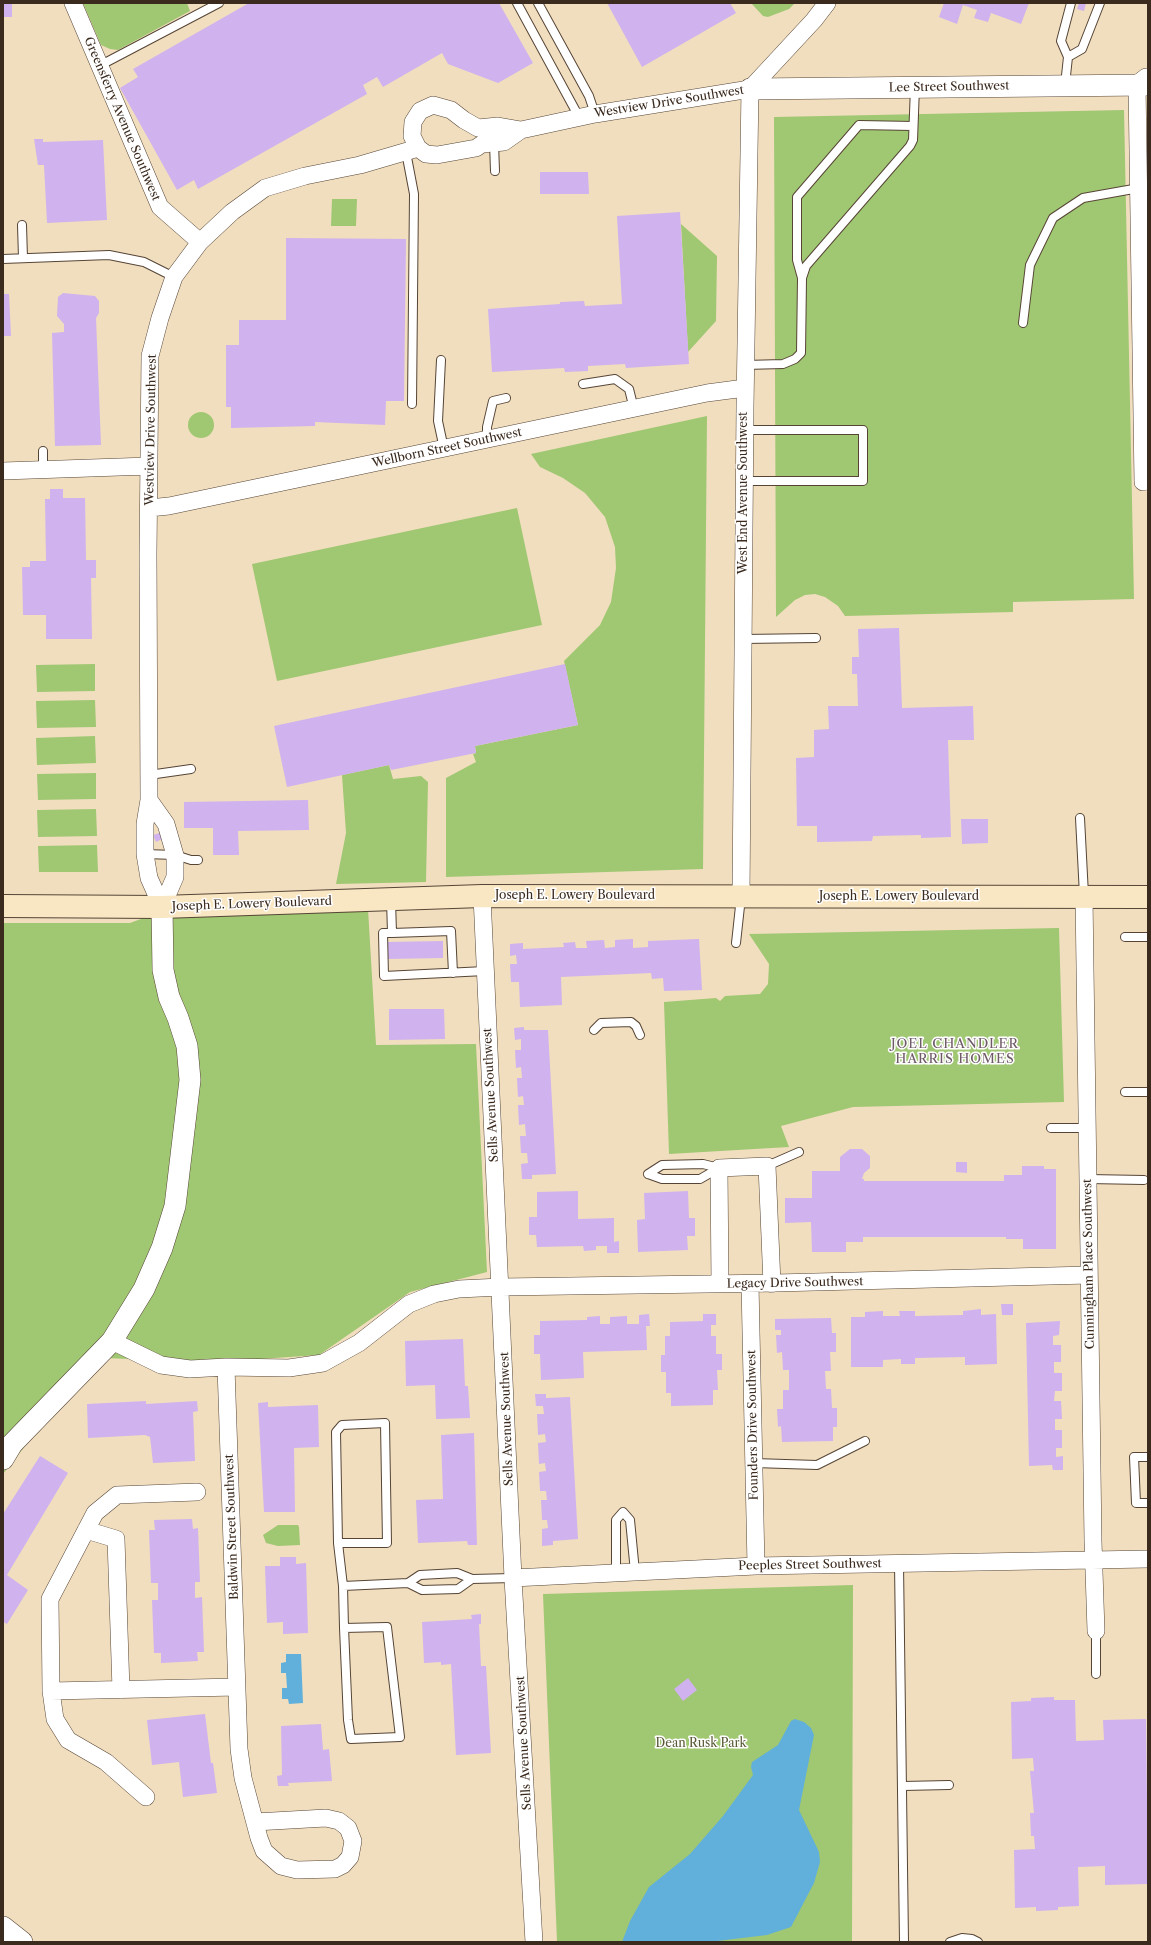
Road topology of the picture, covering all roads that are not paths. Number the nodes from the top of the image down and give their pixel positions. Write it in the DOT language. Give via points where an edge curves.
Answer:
graph roads {
  1 [pos="73,3"];
  2 [pos="219,3"];
  3 [pos="538,3"];
  4 [pos="827,3"];
  5 [pos="1071,3"];
  6 [pos="1100,3"];
  7 [pos="520,4"];
  8 [pos="1068,57"];
  9 [pos="99,66"];
  10 [pos="1144,81"];
  11 [pos="1065,85"];
  12 [pos="915,87"];
  13 [pos="750,89"];
  14 [pos="595,114"];
  15 [pos="579,117"];
  16 [pos="914,126"];
  17 [pos="521,130"];
  18 [pos="494,143"];
  19 [pos="412,150"];
  20 [pos="495,171"];
  21 [pos="1139,188"];
  22 [pos="22,225"];
  23 [pos="200,242"];
  24 [pos="24,258"];
  25 [pos="3,259"];
  26 [pos="174,277"];
  27 [pos="802,278"];
  28 [pos="1022,323"];
  29 [pos="441,360"];
  30 [pos="745,365"];
  31 [pos="583,384"];
  32 [pos="745,388"];
  33 [pos="506,398"];
  34 [pos="412,404"];
  35 [pos="634,409"];
  36 [pos="744,430"];
  37 [pos="487,440"];
  38 [pos="444,448"];
  39 [pos="43,451"];
  40 [pos="149,466"];
  41 [pos="43,470"];
  42 [pos="3,471"];
  43 [pos="744,480"];
  44 [pos="1143,482"];
  45 [pos="149,508"];
  46 [pos="816,638"];
  47 [pos="743,639"];
  48 [pos="190,770"];
  49 [pos="149,775"];
  50 [pos="149,800"];
  51 [pos="1080,818"];
  52 [pos="146,854"];
  53 [pos="175,854"];
  54 [pos="198,860"];
  55 [pos="482,896"];
  56 [pos="1084,896"];
  57 [pos="741,897"];
  58 [pos="1148,897"];
  59 [pos="391,899"];
  60 [pos="3,906"];
  61 [pos="162,907"];
  62 [pos="392,933"];
  63 [pos="1148,936"];
  64 [pos="1125,937"];
  65 [pos="736,943"];
  66 [pos="485,971"];
  67 [pos="453,973"];
  68 [pos="594,1030"];
  69 [pos="640,1035"];
  70 [pos="1125,1092"];
  71 [pos="1148,1092"];
  72 [pos="1050,1128"];
  73 [pos="1087,1128"];
  74 [pos="799,1152"];
  75 [pos="767,1166"];
  76 [pos="719,1168"];
  77 [pos="1088,1179"];
  78 [pos="1144,1180"];
  79 [pos="1090,1276"];
  80 [pos="720,1284"];
  81 [pos="750,1284"];
  82 [pos="772,1284"];
  83 [pos="501,1287"];
  84 [pos="112,1341"];
  85 [pos="226,1367"];
  86 [pos="865,1441"];
  87 [pos="1148,1457"];
  88 [pos="3,1458"];
  89 [pos="754,1464"];
  90 [pos="197,1492"];
  91 [pos="1148,1503"];
  92 [pos="86,1530"];
  93 [pos="338,1543"];
  94 [pos="1148,1559"];
  95 [pos="1094,1561"];
  96 [pos="900,1564"];
  97 [pos="756,1566"];
  98 [pos="634,1572"];
  99 [pos="616,1573"];
  100 [pos="514,1578"];
  101 [pos="472,1579"];
  102 [pos="408,1583"];
  103 [pos="343,1586"];
  104 [pos="344,1628"];
  105 [pos="1096,1631"];
  106 [pos="1096,1674"];
  107 [pos="237,1687"];
  108 [pos="121,1690"];
  109 [pos="51,1691"];
  110 [pos="949,1785"];
  111 [pos="902,1786"];
  112 [pos="146,1796"];
  113 [pos="255,1822"];
  114 [pos="3,1927"];
  115 [pos="22,1942"];
  116 [pos="534,1942"];
  117 [pos="904,1942"];
  118 [pos="950,1942"];
  119 [pos="978,1942"];
  1 -- 9 [label="street, Greensferry Avenue Southwest"];
  2 -- 9 [label="lane"];
  3 -- 14 [label="lane" via="589,96"];
  4 -- 13 [label="street, Westview Drive Southwest"];
  5 -- 8 [label="lane" via="1061,42"];
  6 -- 8 [label="lane" via="1082,49"];
  7 -- 15 [label="lane"];
  8 -- 11 [label="lane"];
  9 -- 23 [label="street, Greensferry Avenue Southwest" via="160,207"];
  10 -- 11 [label="street, Lee Street Southwest"];
  10 -- 21 [label="street"];
  11 -- 12 [label="street, Lee Street Southwest"];
  12 -- 13 [label="street, Lee Street Southwest"];
  12 -- 16 [label="lane"];
  13 -- 14 [label="street, Westview Drive Southwest"];
  13 -- 30 [label="street, West End Avenue Southwest"];
  14 -- 15 [label="street, Westview Drive Southwest"];
  15 -- 17 [label="street, Westview Drive Southwest"];
  16 -- 27 [label="lane" via="910,146 806,266"];
  16 -- 27 [label="lane" via="859,126 797,197 797,260"];
  17 -- 18 [label="street, Westview Drive Southwest" via="504,142"];
  17 -- 19 [label="street, Westview Drive Southwest" via="498,126 478,128 452,110 433,105 420,111 413,122"];
  18 -- 19 [label="street, Westview Drive Southwest" via="438,155"];
  18 -- 20 [label="lane"];
  19 -- 23 [label="street, Westview Drive Southwest" via="360,166 305,176 265,188 232,212"];
  19 -- 34 [label="lane"];
  21 -- 28 [label="lane" via="1083,198 1053,218 1030,265"];
  21 -- 44 [label="street"];
  22 -- 24 [label="lane"];
  23 -- 26 [label="street, Westview Drive Southwest"];
  24 -- 25 [label="lane"];
  24 -- 26 [label="lane" via="109,255 144,262"];
  26 -- 40 [label="street, Westview Drive Southwest" via="150,356"];
  27 -- 30 [label="lane" via="801,353 783,364"];
  29 -- 38 [label="lane" via="438,421"];
  30 -- 32 [label="street, West End Avenue Southwest"];
  31 -- 35 [label="lane" via="614,379 630,389"];
  32 -- 35 [label="street, Wellborn Street Southwest"];
  32 -- 36 [label="street, West End Avenue Southwest"];
  33 -- 37 [label="lane" via="494,401 486,427"];
  35 -- 37 [label="street, Wellborn Street Southwest"];
  36 -- 43 [label="street, West End Avenue Southwest"];
  36 -- 43 [label="lane" via="863,430 863,481"];
  37 -- 38 [label="street, Wellborn Street Southwest"];
  38 -- 45 [label="street, Wellborn Street Southwest" via="169,506"];
  39 -- 41 [label="lane"];
  40 -- 41 [label="street"];
  40 -- 45 [label="street, Westview Drive Southwest"];
  41 -- 42 [label="street"];
  43 -- 47 [label="street, West End Avenue Southwest"];
  45 -- 49 [label="street, Westview Drive Southwest"];
  46 -- 47 [label="lane"];
  47 -- 57 [label="street, West End Avenue Southwest"];
  48 -- 49 [label="lane"];
  49 -- 50 [label="street, Westview Drive Southwest"];
  50 -- 52 [label="street, Westview Drive Southwest" via="145,824"];
  50 -- 53 [label="street, Westview Drive Southwest" via="166,824"];
  51 -- 56 [label="lane"];
  52 -- 53 [label="lane"];
  52 -- 61 [label="street, Westview Drive Southwest" via="149,878"];
  53 -- 54 [label="lane"];
  53 -- 61 [label="street, Westview Drive Southwest" via="175,877"];
  55 -- 57 [label="main road, Joseph E. Lowery Boulevard"];
  55 -- 59 [label="main road, Joseph E. Lowery Boulevard"];
  55 -- 66 [label="street, Sells Avenue Southwest"];
  56 -- 57 [label="main road, Joseph E. Lowery Boulevard"];
  56 -- 58 [label="main road, Joseph E. Lowery Boulevard"];
  56 -- 73 [label="street, Cunningham Place Southwest"];
  57 -- 65 [label="lane"];
  59 -- 61 [label="main road, Joseph E. Lowery Boulevard"];
  59 -- 62 [label="lane"];
  60 -- 61 [label="main road, Joseph E. Lowery Boulevard"];
  61 -- 84 [label="street, Westview Drive Southwest" via="163,970 169,997 187,1046 190,1080 175,1206 162,1248 144,1289"];
  62 -- 67 [label="lane" via="451,931"];
  62 -- 67 [label="lane" via="383,933 384,976"];
  63 -- 64 [label="lane"];
  66 -- 67 [label="lane"];
  66 -- 83 [label="street, Sells Avenue Southwest"];
  68 -- 69 [label="lane" via="601,1024 631,1022"];
  70 -- 71 [label="lane"];
  72 -- 73 [label="lane"];
  73 -- 77 [label="street, Cunningham Place Southwest"];
  74 -- 75 [label="lane"];
  75 -- 76 [label="street"];
  75 -- 82 [label="street"];
  76 -- 76 [label="lane" via="703,1164 662,1166 648,1174 662,1179 700,1179"];
  76 -- 80 [label="street"];
  77 -- 78 [label="lane"];
  77 -- 79 [label="street, Cunningham Place Southwest"];
  79 -- 82 [label="street, Legacy Drive Southwest"];
  79 -- 95 [label="street, Cunningham Place Southwest"];
  80 -- 81 [label="street, Legacy Drive Southwest"];
  80 -- 83 [label="street, Legacy Drive Southwest"];
  81 -- 82 [label="street, Legacy Drive Southwest"];
  81 -- 89 [label="street, Founders Drive Southwest"];
  83 -- 85 [label="street, Legacy Drive Southwest" via="460,1289 434,1294 409,1304 359,1343 323,1363 289,1368"];
  83 -- 100 [label="street, Sells Avenue Southwest"];
  84 -- 85 [label="street, Legacy Drive Southwest" via="161,1365 190,1369"];
  84 -- 88 [label="street, Westview Drive Southwest" via="12,1444"];
  85 -- 107 [label="street, Baldwin Street Southwest"];
  86 -- 89 [label="lane" via="816,1465"];
  87 -- 91 [label="lane" via="1134,1457 1136,1503"];
  89 -- 97 [label="street, Founders Drive Southwest"];
  90 -- 92 [label="street" via="117,1495 95,1513"];
  92 -- 108 [label="street" via="116,1539"];
  92 -- 109 [label="street" via="50,1599"];
  93 -- 93 [label="lane" via="336,1432 342,1425 385,1423 387,1543"];
  93 -- 103 [label="lane"];
  94 -- 95 [label="street, Peeples Street Southwest"];
  95 -- 96 [label="street, Peeples Street Southwest"];
  95 -- 105 [label="street, Cunningham Place Southwest"];
  96 -- 97 [label="street, Peeples Street Southwest"];
  96 -- 111 [label="lane"];
  97 -- 98 [label="street, Peeples Street Southwest"];
  98 -- 99 [label="street, Peeples Street Southwest"];
  98 -- 99 [label="lane" via="630,1520 623,1512 616,1520"];
  99 -- 100 [label="street, Peeples Street Southwest"];
  100 -- 101 [label="lane, Peeples Street Southwest"];
  100 -- 116 [label="street, Sells Avenue Southwest"];
  101 -- 102 [label="lane, Peeples Street Southwest" via="457,1573 420,1575"];
  101 -- 102 [label="lane, Peeples Street Southwest" via="458,1589 422,1590"];
  102 -- 103 [label="lane, Peeples Street Southwest"];
  103 -- 104 [label="lane"];
  104 -- 104 [label="lane" via="387,1627 400,1737 351,1739"];
  105 -- 106 [label="lane"];
  107 -- 108 [label="street"];
  107 -- 113 [label="street, Baldwin Street Southwest" via="238,1749"];
  108 -- 109 [label="street"];
  109 -- 112 [label="street" via="55,1719 68,1740 106,1762"];
  110 -- 111 [label="lane"];
  111 -- 117 [label="lane"];
  113 -- 113 [label="street, Baldwin Street Southwest" via="264,1851 280,1866 297,1870 335,1869 350,1857 353,1841 348,1828 339,1821 326,1818"];
  114 -- 115 [label="street"];
  118 -- 119 [label="lane" via="962,1938"];
}
